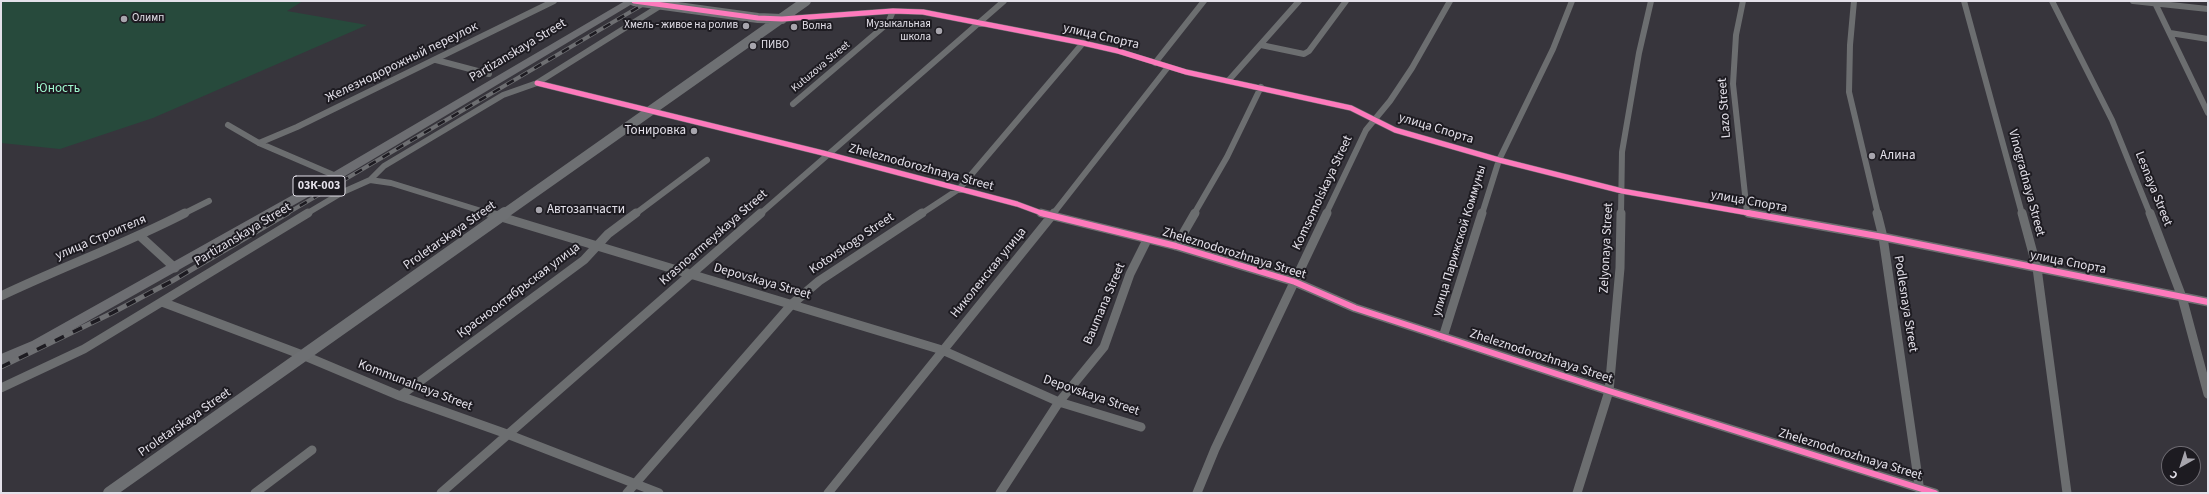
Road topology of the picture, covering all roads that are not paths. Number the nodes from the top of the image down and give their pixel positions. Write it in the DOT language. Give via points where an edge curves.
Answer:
graph roads {
  1 [pos="554,1"];
  2 [pos="633,1"];
  3 [pos="806,1"];
  4 [pos="1004,1"];
  5 [pos="1204,1"];
  6 [pos="1299,1"];
  7 [pos="1346,1"];
  8 [pos="1450,1"];
  9 [pos="1572,1"];
  10 [pos="1651,1"];
  11 [pos="1743,1"];
  12 [pos="1854,1"];
  13 [pos="1964,1"];
  14 [pos="2052,1"];
  15 [pos="2133,1"];
  16 [pos="2159,3"];
  17 [pos="654,4"];
  18 [pos="2208,9"];
  19 [pos="893,11"];
  20 [pos="782,19"];
  21 [pos="979,22"];
  22 [pos="2170,33"];
  23 [pos="2208,39"];
  24 [pos="1083,43"];
  25 [pos="1261,45"];
  26 [pos="436,60"];
  27 [pos="1155,62"];
  28 [pos="1168,67"];
  29 [pos="489,74"];
  30 [pos="1229,80"];
  31 [pos="537,83"];
  32 [pos="1261,87"];
  33 [pos="793,104"];
  34 [pos="652,110"];
  35 [pos="2208,113"];
  36 [pos="1376,119"];
  37 [pos="228,125"];
  38 [pos="259,143"];
  39 [pos="827,154"];
  40 [pos="707,160"];
  41 [pos="1499,160"];
  42 [pos="336,176"];
  43 [pos="370,180"];
  44 [pos="959,190"];
  45 [pos="1622,190"];
  46 [pos="209,201"];
  47 [pos="1747,213"];
  48 [pos="1051,216"];
  49 [pos="500,218"];
  50 [pos="140,236"];
  51 [pos="1883,237"];
  52 [pos="1147,240"];
  53 [pos="1176,246"];
  54 [pos="596,247"];
  55 [pos="175,268"];
  56 [pos="2037,268"];
  57 [pos="691,275"];
  58 [pos="1294,282"];
  59 [pos="1,296"];
  60 [pos="2182,297"];
  61 [pos="162,302"];
  62 [pos="2208,302"];
  63 [pos="792,304"];
  64 [pos="1443,337"];
  65 [pos="942,350"];
  66 [pos="305,356"];
  67 [pos="1,360"];
  68 [pos="1,388"];
  69 [pos="1609,391"];
  70 [pos="2208,394"];
  71 [pos="400,396"];
  72 [pos="1059,402"];
  73 [pos="1141,427"];
  74 [pos="507,434"];
  75 [pos="312,450"];
  76 [pos="635,484"];
  77 [pos="1920,491"];
  78 [pos="109,493"];
  79 [pos="255,493"];
  80 [pos="441,493"];
  81 [pos="627,493"];
  82 [pos="659,493"];
  83 [pos="828,493"];
  84 [pos="1000,493"];
  85 [pos="1197,493"];
  86 [pos="1577,493"];
  87 [pos="1935,493"];
  88 [pos="2067,493"];
  1 -- 26 [label="street, Железнодорожный переулок"];
  2 -- 17 [label="street, улица Спорта"];
  2 -- 42 [label="main road, Partizanskaya Street / 03К-003"];
  3 -- 20 [label="street, Proletarskaya Street"];
  4 -- 21 [label="street, Krasnoarmeyskaya Street"];
  5 -- 27 [label="street"];
  6 -- 25 [label="street"];
  7 -- 25 [label="street" via="1309,51 1304,54"];
  8 -- 36 [label="street, Komsomolskaya Street" via="1413,65"];
  9 -- 41 [label="street, улица Парижской Коммуны" via="1554,49"];
  10 -- 45 [label="street, Zelyonaya Street" via="1622,152"];
  11 -- 47 [label="street, Lazo Street" via="1736,35 1733,84"];
  12 -- 51 [label="street, Podlesnaya Street" via="1849,92"];
  13 -- 56 [label="street, Vinogradnaya Street"];
  14 -- 60 [label="street, Lesnaya Street" via="2112,120"];
  15 -- 16 [label="street"];
  16 -- 18 [label="street"];
  16 -- 22 [label="street"];
  17 -- 20 [label="street, улица Спорта"];
  17 -- 31 [label="street, Partizanskaya Street"];
  19 -- 20 [label="street, улица Спорта"];
  19 -- 21 [label="street, улица Спорта" via="923,12"];
  19 -- 33 [label="street, Kutuzova Street" via="888,23"];
  20 -- 34 [label="street, Proletarskaya Street"];
  21 -- 24 [label="street, улица Спорта"];
  21 -- 39 [label="street, Krasnoarmeyskaya Street"];
  22 -- 23 [label="street"];
  22 -- 35 [label="street"];
  24 -- 27 [label="street, улица Спорта"];
  24 -- 44 [label="street, Kotovskogo Street"];
  25 -- 30 [label="street"];
  26 -- 29 [label="street"];
  26 -- 38 [label="street, Железнодорожный переулок"];
  27 -- 28 [label="street, улица Спорта"];
  28 -- 30 [label="street, улица Спорта"];
  28 -- 48 [label="street, Николенская улица"];
  30 -- 32 [label="street, улица Спорта"];
  31 -- 34 [label="street, Zheleznodorozhnaya Street"];
  31 -- 43 [label="street, Partizanskaya Street" via="504,95 384,166"];
  32 -- 36 [label="street, улица Спорта" via="1351,108"];
  32 -- 53 [label="street" via="1227,157"];
  34 -- 39 [label="street, Zheleznodorozhnaya Street"];
  34 -- 49 [label="street, Proletarskaya Street"];
  36 -- 41 [label="street, улица Спорта" via="1395,130"];
  36 -- 58 [label="street, Komsomolskaya Street" via="1366,130"];
  37 -- 38 [label="street"];
  38 -- 42 [label="street"];
  39 -- 44 [label="street, Zheleznodorozhnaya Street"];
  39 -- 57 [label="street, Krasnoarmeyskaya Street"];
  40 -- 54 [label="street, Краснооктябрьская улица" via="608,234"];
  41 -- 45 [label="street, улица Спорта"];
  41 -- 64 [label="street, улица Парижской Коммуны"];
  42 -- 55 [label="main road, Partizanskaya Street / 03К-003"];
  43 -- 49 [label="street, Depovskaya Street" via="391,183"];
  43 -- 61 [label="street, Partizanskaya Street" via="343,192"];
  44 -- 48 [label="street, Zheleznodorozhnaya Street" via="1017,204"];
  44 -- 63 [label="street, Kotovskogo Street" via="819,280"];
  45 -- 47 [label="street, улица Спорта"];
  45 -- 69 [label="street, Zelyonaya Street" via="1620,268"];
  46 -- 50 [label="street, улица Строителя"];
  47 -- 51 [label="street, улица Спорта"];
  48 -- 52 [label="street, Zheleznodorozhnaya Street"];
  48 -- 65 [label="street, Николенская улица"];
  49 -- 54 [label="street, Depovskaya Street"];
  49 -- 66 [label="street, Proletarskaya Street"];
  50 -- 55 [label="street"];
  50 -- 59 [label="street, улица Строителя" via="58,269"];
  51 -- 56 [label="street, улица Спорта"];
  51 -- 77 [label="street, Podlesnaya Street"];
  52 -- 53 [label="street, Zheleznodorozhnaya Street"];
  52 -- 72 [label="street, Baumana Street" via="1130,274 1104,347"];
  53 -- 58 [label="street, Zheleznodorozhnaya Street"];
  54 -- 57 [label="street, Depovskaya Street"];
  54 -- 71 [label="street, Краснооктябрьская улица" via="584,260"];
  55 -- 67 [label="main road, Partizanskaya Street / 03К-003" via="37,344"];
  56 -- 60 [label="street, улица Спорта"];
  56 -- 88 [label="street, Vinogradnaya Street"];
  57 -- 63 [label="street, Depovskaya Street"];
  57 -- 74 [label="street, Krasnoarmeyskaya Street"];
  58 -- 64 [label="street, Zheleznodorozhnaya Street" via="1355,308"];
  58 -- 85 [label="street, Komsomolskaya Street"];
  60 -- 62 [label="street, улица Спорта"];
  60 -- 70 [label="street, Lesnaya Street"];
  61 -- 66 [label="street, Kommunalnaya Street"];
  61 -- 68 [label="street, Partizanskaya Street" via="84,349"];
  63 -- 65 [label="street, Depovskaya Street"];
  63 -- 76 [label="street, Kotovskogo Street"];
  64 -- 69 [label="street, Zheleznodorozhnaya Street"];
  65 -- 72 [label="street, Depovskaya Street"];
  65 -- 83 [label="street, Николенская улица"];
  66 -- 71 [label="street, Kommunalnaya Street"];
  66 -- 78 [label="street, Proletarskaya Street"];
  69 -- 77 [label="street, Zheleznodorozhnaya Street"];
  69 -- 86 [label="street, Zelyonaya Street"];
  71 -- 74 [label="street, Kommunalnaya Street"];
  72 -- 73 [label="street, Depovskaya Street"];
  72 -- 84 [label="street, Baumana Street"];
  74 -- 76 [label="street, Kommunalnaya Street"];
  74 -- 80 [label="street, Krasnoarmeyskaya Street"];
  75 -- 79 [label="street"];
  76 -- 81 [label="street, Kotovskogo Street"];
  76 -- 82 [label="street, Kommunalnaya Street"];
  77 -- 87 [label="street, Zheleznodorozhnaya Street"];
}
